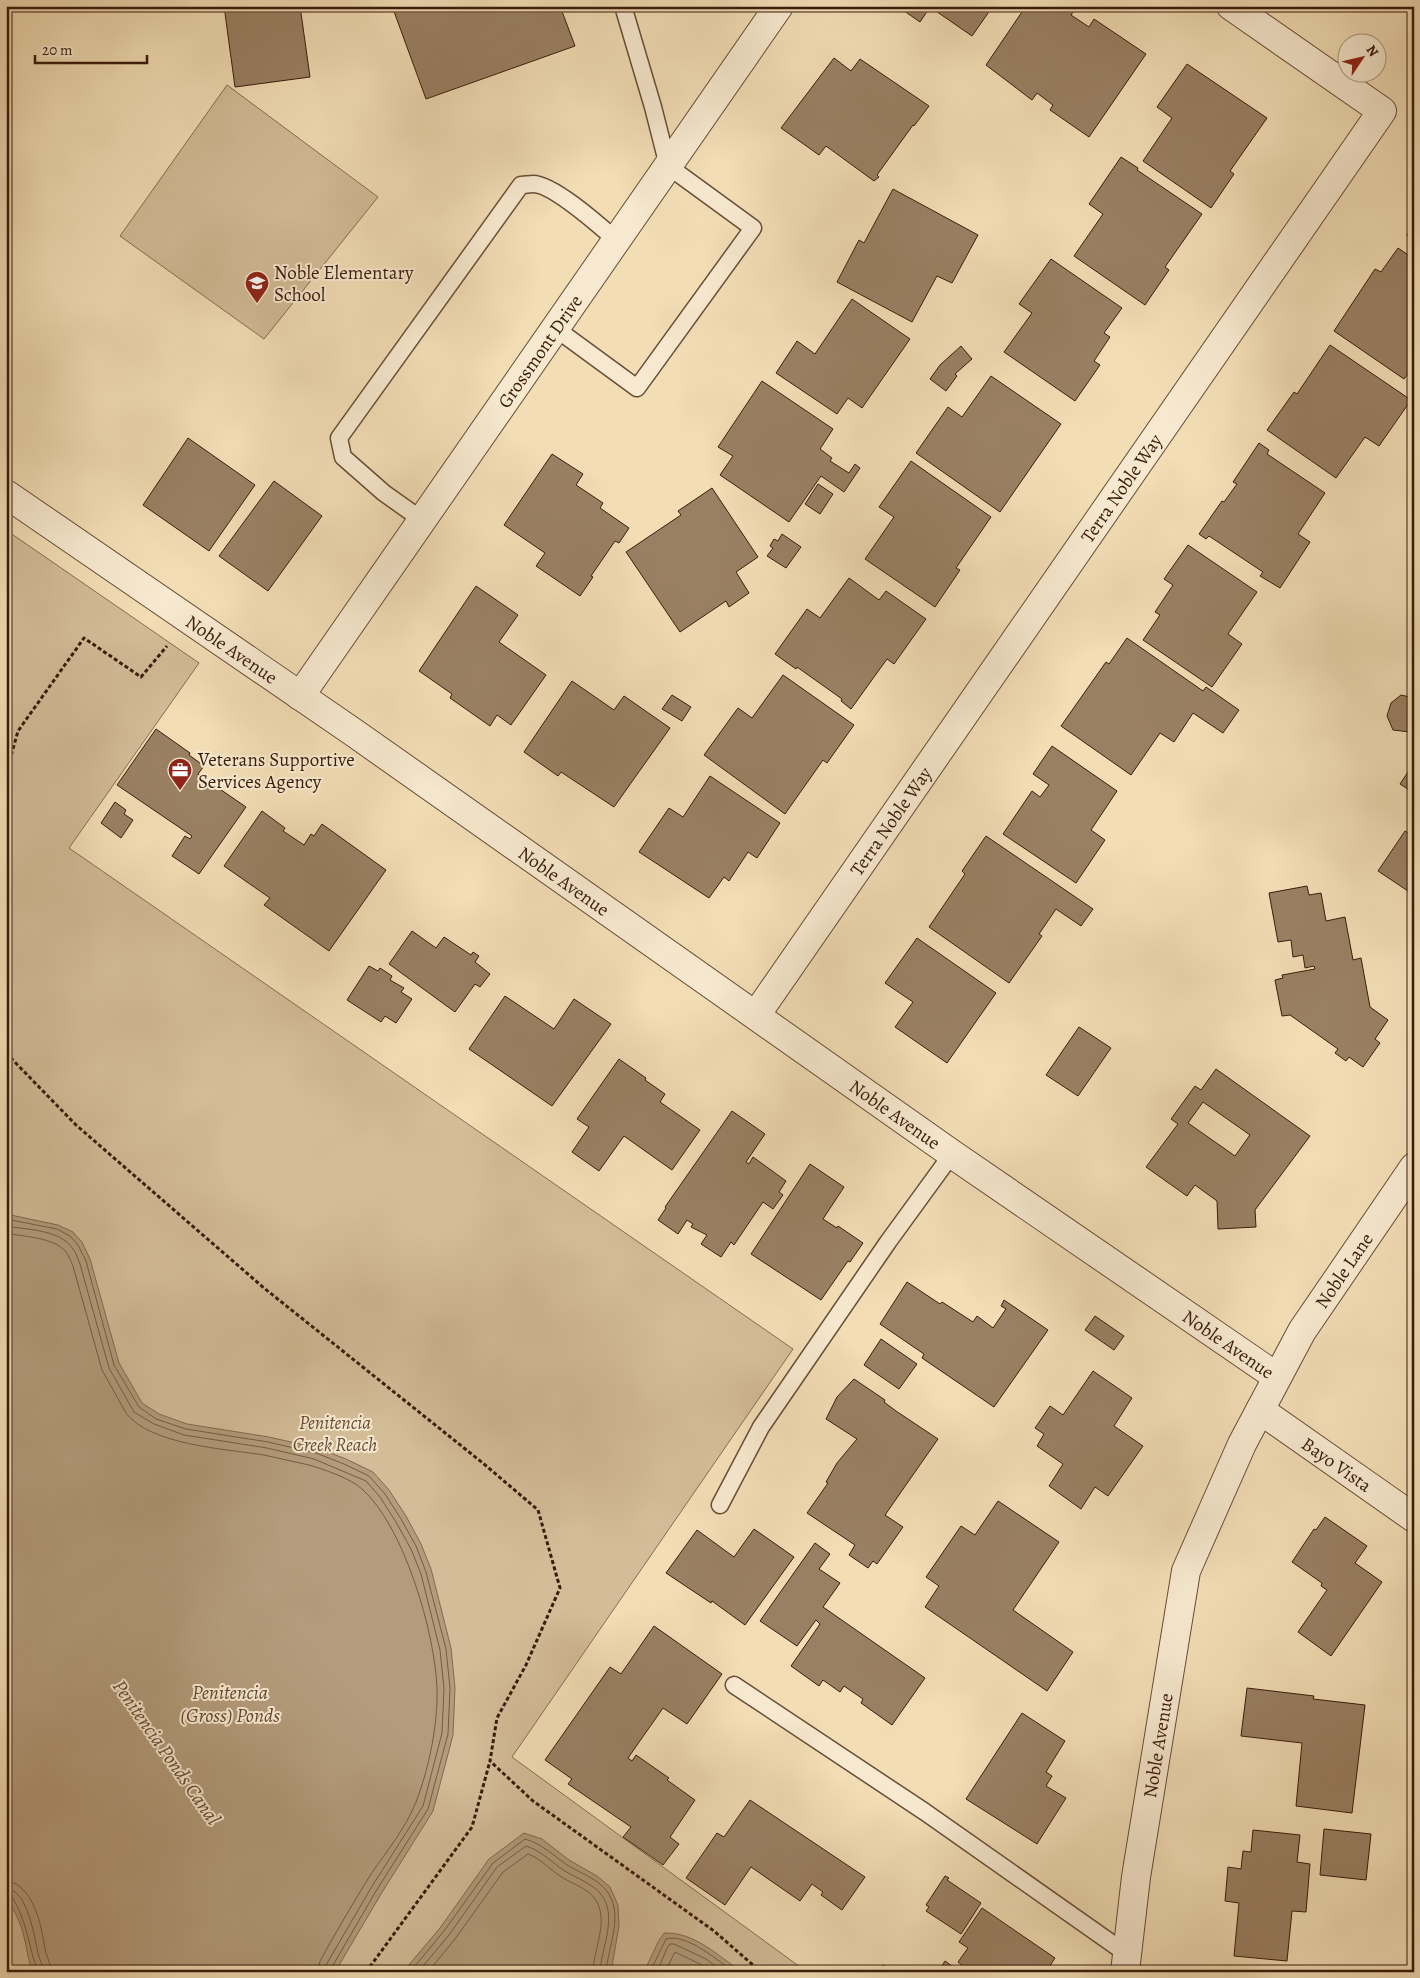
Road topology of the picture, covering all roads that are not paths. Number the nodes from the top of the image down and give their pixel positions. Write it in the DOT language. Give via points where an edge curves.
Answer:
graph roads {
  1 [pos="623,6"];
  2 [pos="779,6"];
  3 [pos="1231,6"];
  4 [pos="668,166"];
  5 [pos="616,240"];
  6 [pos="555,328"];
  7 [pos="6,494"];
  8 [pos="422,520"];
  9 [pos="300,696"];
  10 [pos="756,1015"];
  11 [pos="952,1154"];
  12 [pos="1414,1167"];
  13 [pos="1277,1377"];
  14 [pos="1260,1410"];
  15 [pos="720,1505"];
  16 [pos="1414,1518"];
  17 [pos="734,1684"];
  18 [pos="1126,1963"];
  1 -- 4 [label="lane"];
  2 -- 4 [label="street, Grossmont Drive"];
  3 -- 10 [label="street, Terra Noble Way" via="1382,111"];
  4 -- 5 [label="street, Grossmont Drive"];
  4 -- 6 [label="lane" via="753,228 637,388"];
  5 -- 6 [label="street, Grossmont Drive"];
  5 -- 8 [label="lane" via="581,210 546,188 534,183 521,185 339,438 343,457 384,493"];
  6 -- 8 [label="street, Grossmont Drive"];
  7 -- 9 [label="street, Noble Avenue"];
  8 -- 9 [label="street, Grossmont Drive"];
  9 -- 10 [label="street, Noble Avenue"];
  10 -- 11 [label="street, Noble Avenue"];
  11 -- 13 [label="street, Noble Avenue"];
  11 -- 15 [label="lane" via="761,1427"];
  12 -- 13 [label="street, Noble Lane" via="1302,1331"];
  13 -- 14 [label="street, Noble Avenue"];
  14 -- 16 [label="street, Bayo Vista"];
  14 -- 18 [label="street, Noble Avenue" via="1186,1572 1136,1877"];
  17 -- 18 [label="lane" via="925,1812"];
}
